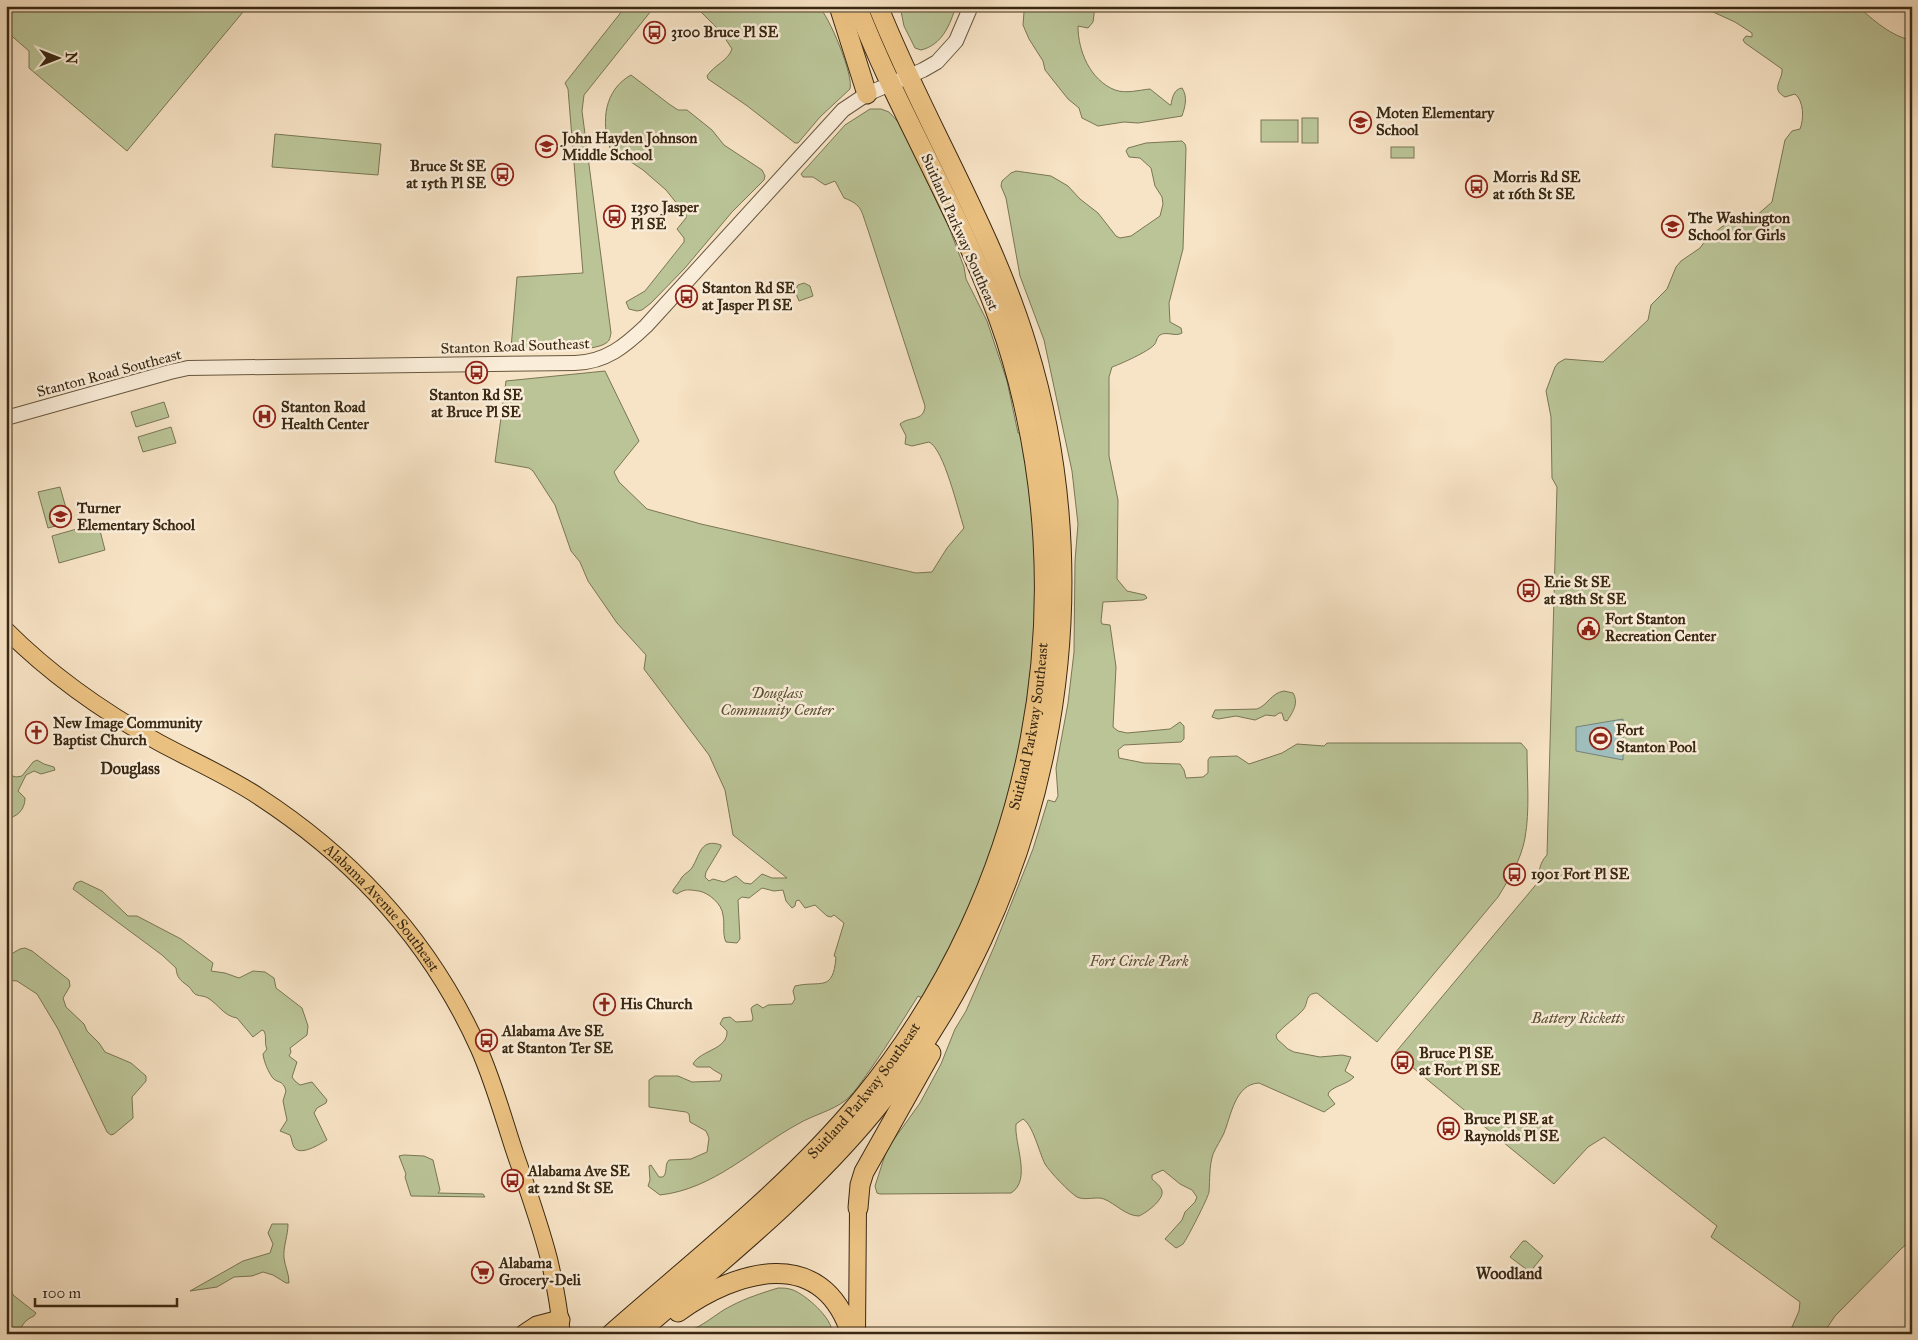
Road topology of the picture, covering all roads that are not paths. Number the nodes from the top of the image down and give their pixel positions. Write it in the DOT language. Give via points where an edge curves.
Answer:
graph roads {
  1 [pos="839,6"];
  2 [pos="858,6"];
  3 [pos="878,6"];
  4 [pos="971,6"];
  5 [pos="909,76"];
  6 [pos="891,83"];
  7 [pos="867,94"];
  8 [pos="6,418"];
  9 [pos="6,630"];
  10 [pos="975,955"];
  11 [pos="858,1208"];
  12 [pos="559,1330"];
  13 [pos="525,1334"];
  14 [pos="610,1334"];
  15 [pos="637,1334"];
  16 [pos="648,1334"];
  17 [pos="851,1334"];
  18 [pos="857,1334"];
  1 -- 7 [label="highway"];
  2 -- 6 [label="highway, Suitland Parkway Southeast"];
  3 -- 5 [label="highway, Suitland Parkway Southeast"];
  4 -- 5 [label="street, Stanton Road Southeast" via="958,37 948,51 931,66"];
  5 -- 6 [label="street, Stanton Road Southeast"];
  5 -- 10 [label="highway, Suitland Parkway Southeast" via="983,229 1021,328 1046,420 1060,520 1061,627 1048,736 1022,840 1001,898"];
  6 -- 7 [label="street, Stanton Road Southeast"];
  6 -- 14 [label="highway, Suitland Parkway Southeast" via="986,283 1028,421 1040,500 1045,592 1040,675 1026,763 1002,850 974,917 928,1006 898,1051 847,1116 798,1168"];
  7 -- 8 [label="street, Stanton Road Southeast" via="834,119 646,326 621,348 602,358 575,363 188,368"];
  9 -- 12 [label="main road, Alabama Avenue Southeast" via="44,666 102,709 240,785 303,828 356,873 398,919 443,982 482,1058 544,1240 552,1272"];
  10 -- 11 [label="highway" via="959,1001 864,1172"];
  10 -- 15 [label="highway, Suitland Parkway Southeast" via="923,1045 849,1140 788,1202"];
  11 -- 18 [label="main road"];
  12 -- 13 [label="highway" via="537,1326"];
  16 -- 17 [label="highway" via="716,1289 742,1278 774,1273 803,1278 827,1292 841,1310"];
}
